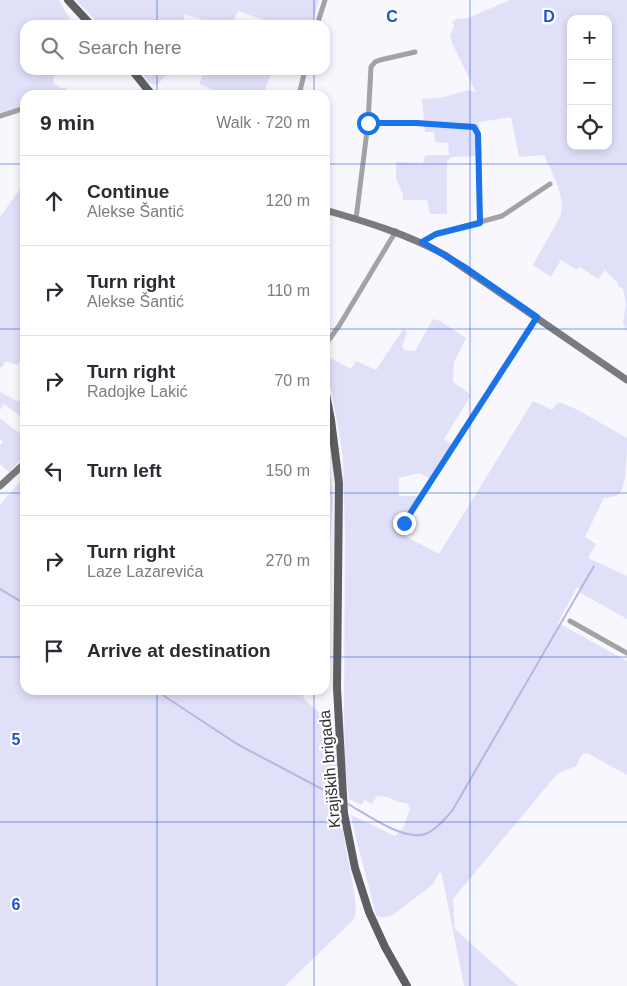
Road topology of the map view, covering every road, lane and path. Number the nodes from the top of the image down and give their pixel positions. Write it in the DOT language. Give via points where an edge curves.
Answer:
graph roads {
  1 [pos="68,0"];
  2 [pos="325,0"];
  3 [pos="87,20"];
  4 [pos="319,20"];
  5 [pos="415,52"];
  6 [pos="136,75"];
  7 [pos="304,75"];
  8 [pos="148,90"];
  9 [pos="300,90"];
  10 [pos="20,110"];
  11 [pos="0,116"];
  12 [pos="368,123"];
  13 [pos="550,184"];
  14 [pos="330,211"];
  15 [pos="356,219"];
  16 [pos="480,223"];
  17 [pos="396,231"];
  18 [pos="422,242"];
  19 [pos="537,317"];
  20 [pos="330,338"];
  21 [pos="627,380"];
  22 [pos="330,415"];
  23 [pos="20,468"];
  24 [pos="0,486"];
  25 [pos="404,523"];
  26 [pos="570,621"];
  27 [pos="627,654"];
  28 [pos="408,986"];
  1 -- 3 [label="main road"];
  2 -- 4 [label="street"];
  5 -- 12 [label="street" via="380,60 370,68"];
  6 -- 8 [label="main road"];
  7 -- 9 [label="street"];
  10 -- 11 [label="street"];
  12 -- 15 [label="street"];
  12 -- 16 [label="street" via="474,127 478,134"];
  13 -- 16 [label="street" via="502,216"];
  14 -- 15 [label="street"];
  15 -- 17 [label="street"];
  16 -- 18 [label="street" via="436,234"];
  17 -- 18 [label="street"];
  17 -- 20 [label="street"];
  18 -- 19 [label="street"];
  19 -- 21 [label="street"];
  19 -- 25 [label="street"];
  22 -- 28 [label="main road, Krajiških brigada" via="339,484 337,688 344,813 355,868 369,912"];
  23 -- 24 [label="street"];
  26 -- 27 [label="street"];
}
